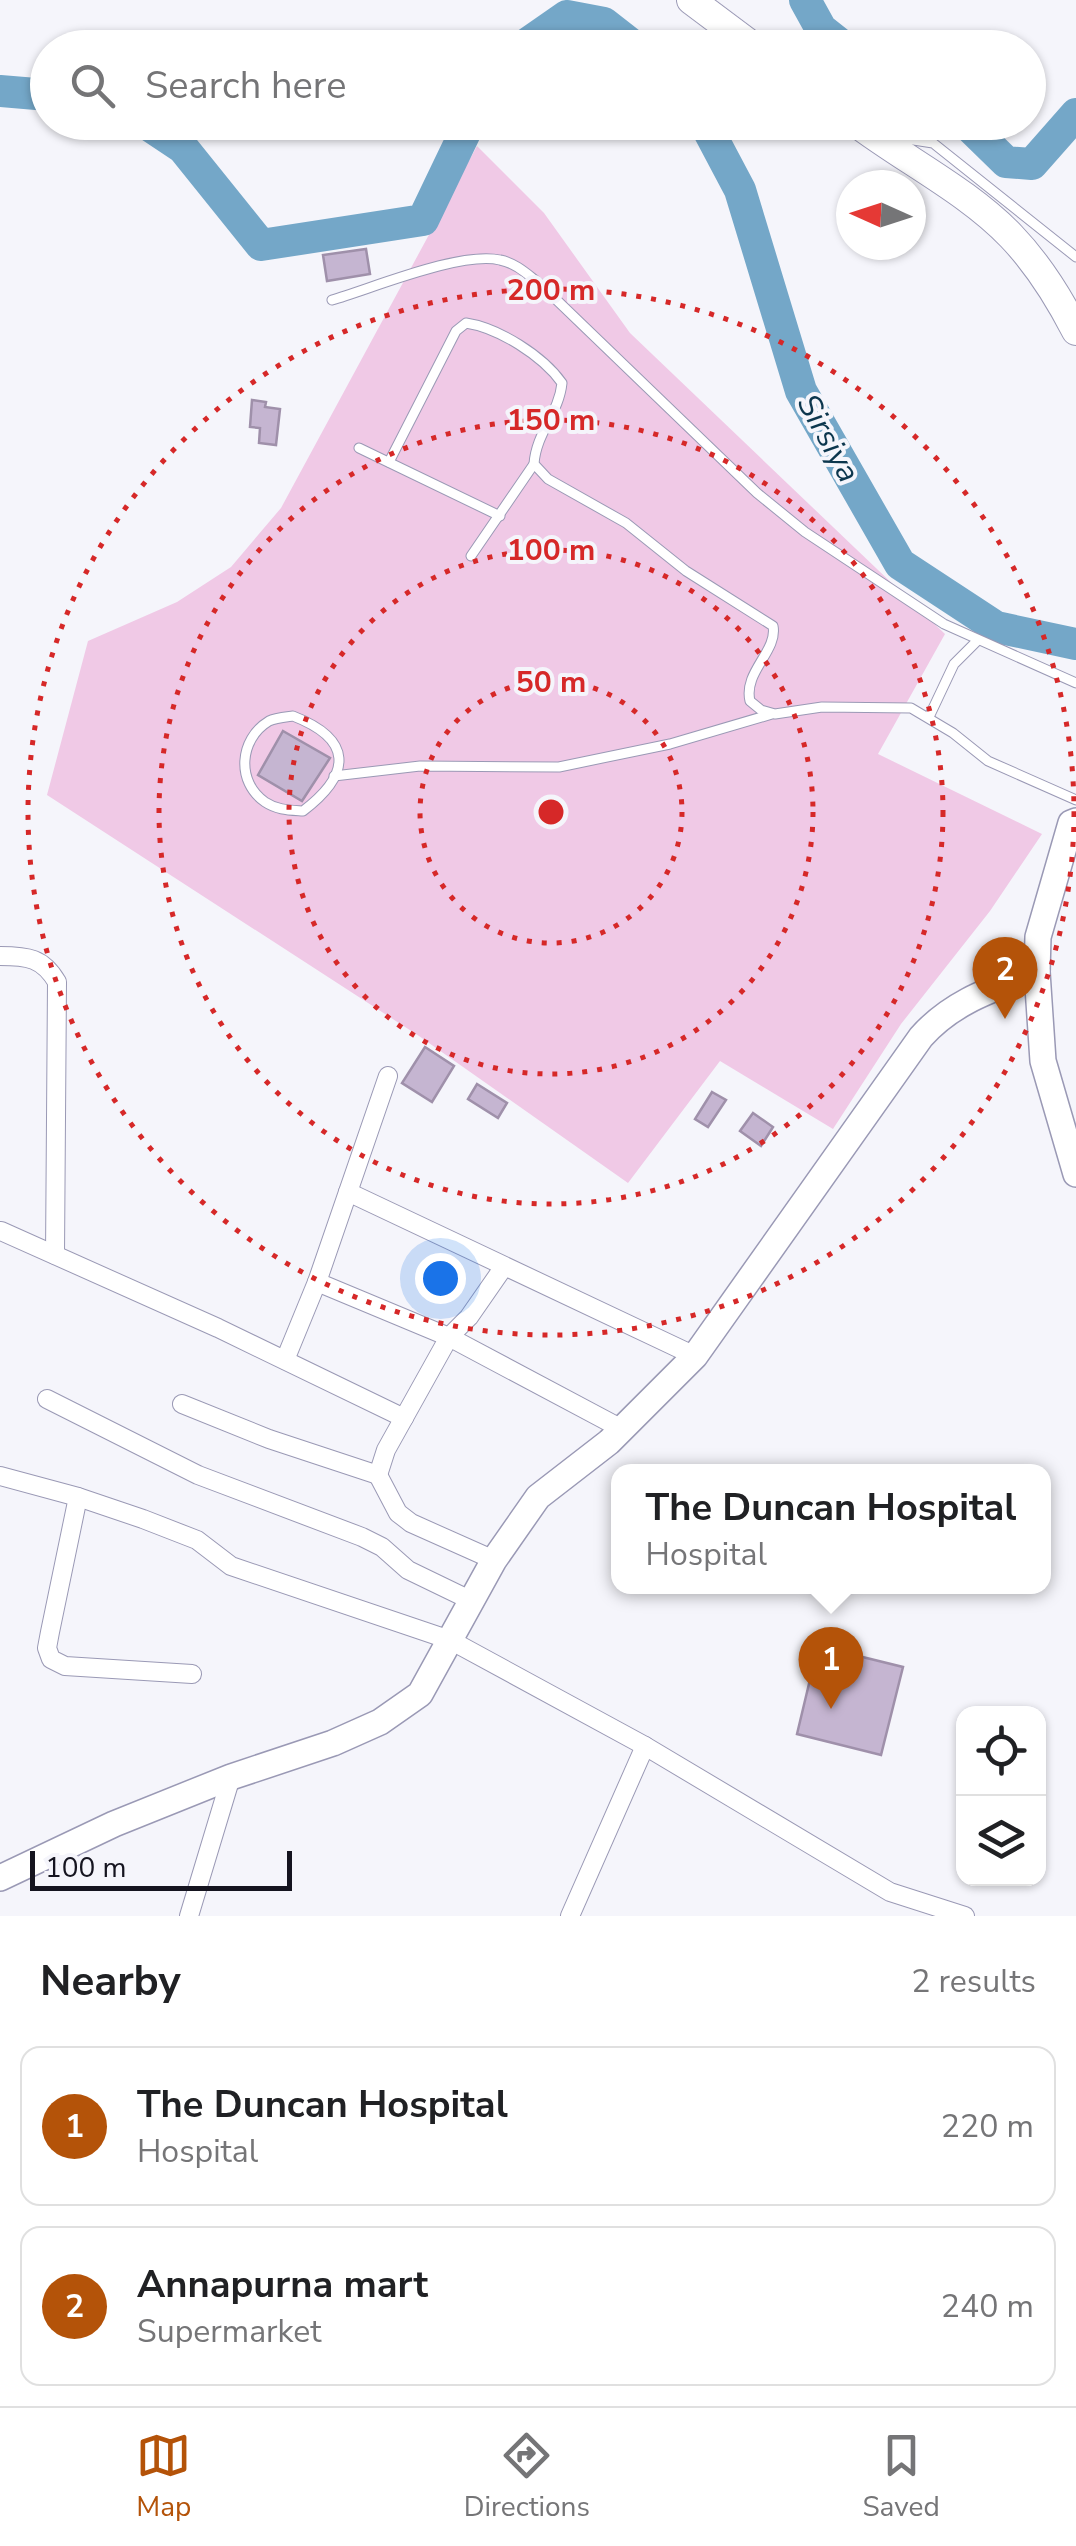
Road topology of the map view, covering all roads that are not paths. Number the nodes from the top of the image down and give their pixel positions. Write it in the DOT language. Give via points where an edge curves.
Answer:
graph roads {
  1 [pos="691,0"];
  2 [pos="731,30"];
  3 [pos="881,140"];
  4 [pos="923,140"];
  5 [pos="1076,257"];
  6 [pos="332,300"];
  7 [pos="1076,331"];
  8 [pos="359,448"];
  9 [pos="389,462"];
  10 [pos="534,464"];
  11 [pos="500,516"];
  12 [pos="471,556"];
  13 [pos="978,640"];
  14 [pos="1076,683"];
  15 [pos="775,714"];
  16 [pos="929,717"];
  17 [pos="334,776"];
  18 [pos="1075,814"];
  19 [pos="0,956"];
  20 [pos="1037,972"];
  21 [pos="388,1076"];
  22 [pos="1076,1174"];
  23 [pos="348,1192"];
  24 [pos="1,1231"];
  25 [pos="55,1255"];
  26 [pos="503,1268"];
  27 [pos="317,1282"];
  28 [pos="449,1337"];
  29 [pos="695,1356"];
  30 [pos="285,1360"];
  31 [pos="47,1400"];
  32 [pos="182,1404"];
  33 [pos="404,1418"];
  34 [pos="622,1429"];
  35 [pos="378,1475"];
  36 [pos="0,1476"];
  37 [pos="78,1497"];
  38 [pos="494,1560"];
  39 [pos="470,1600"];
  40 [pos="450,1640"];
  41 [pos="192,1674"];
  42 [pos="646,1746"];
  43 [pos="230,1778"];
  44 [pos="0,1878"];
  45 [pos="189,1916"];
  46 [pos="570,1916"];
  47 [pos="965,1916"];
  1 -- 2 [label="main road"];
  3 -- 7 [label="main road" via="1010,235"];
  4 -- 5 [label="lane"];
  6 -- 13 [label="lane" via="462,260 515,265 757,494 804,532"];
  8 -- 9 [label="lane"];
  9 -- 10 [label="lane" via="466,323 484,326 534,357 562,383 560,401 535,444"];
  9 -- 11 [label="lane"];
  10 -- 11 [label="lane"];
  10 -- 15 [label="lane" via="773,626 748,696"];
  11 -- 12 [label="lane"];
  13 -- 14 [label="lane"];
  13 -- 16 [label="lane" via="954,664"];
  15 -- 16 [label="lane" via="868,706 912,708"];
  15 -- 17 [label="lane" via="559,767 420,766"];
  16 -- 18 [label="lane"];
  17 -- 17 [label="lane" via="303,811 278,808 261,800 246,780 243,755 269,722 292,716 320,726 336,744"];
  18 -- 20 [label="street" via="1038,937"];
  19 -- 25 [label="street" via="28,956 47,965 57,982"];
  20 -- 22 [label="street" via="1043,1060"];
  20 -- 29 [label="street" via="960,1002 936,1020"];
  21 -- 23 [label="street"];
  23 -- 26 [label="street"];
  23 -- 27 [label="street"];
  24 -- 25 [label="street"];
  25 -- 30 [label="street"];
  26 -- 28 [label="street"];
  26 -- 29 [label="street"];
  27 -- 28 [label="street"];
  27 -- 30 [label="street"];
  28 -- 33 [label="street"];
  28 -- 34 [label="street"];
  29 -- 34 [label="street"];
  30 -- 33 [label="street"];
  31 -- 39 [label="street" via="198,1474 362,1537 408,1570"];
  32 -- 35 [label="street"];
  33 -- 35 [label="street"];
  34 -- 38 [label="street" via="538,1497"];
  35 -- 38 [label="street" via="398,1513 411,1523"];
  36 -- 37 [label="street"];
  37 -- 40 [label="street" via="196,1540 231,1566"];
  37 -- 41 [label="street" via="47,1648 51,1659 66,1666"];
  38 -- 39 [label="street"];
  39 -- 40 [label="street"];
  40 -- 42 [label="street"];
  40 -- 43 [label="street" via="420,1694 380,1722"];
  42 -- 46 [label="street"];
  42 -- 47 [label="street" via="890,1892"];
  43 -- 44 [label="street"];
  43 -- 45 [label="street"];
}
